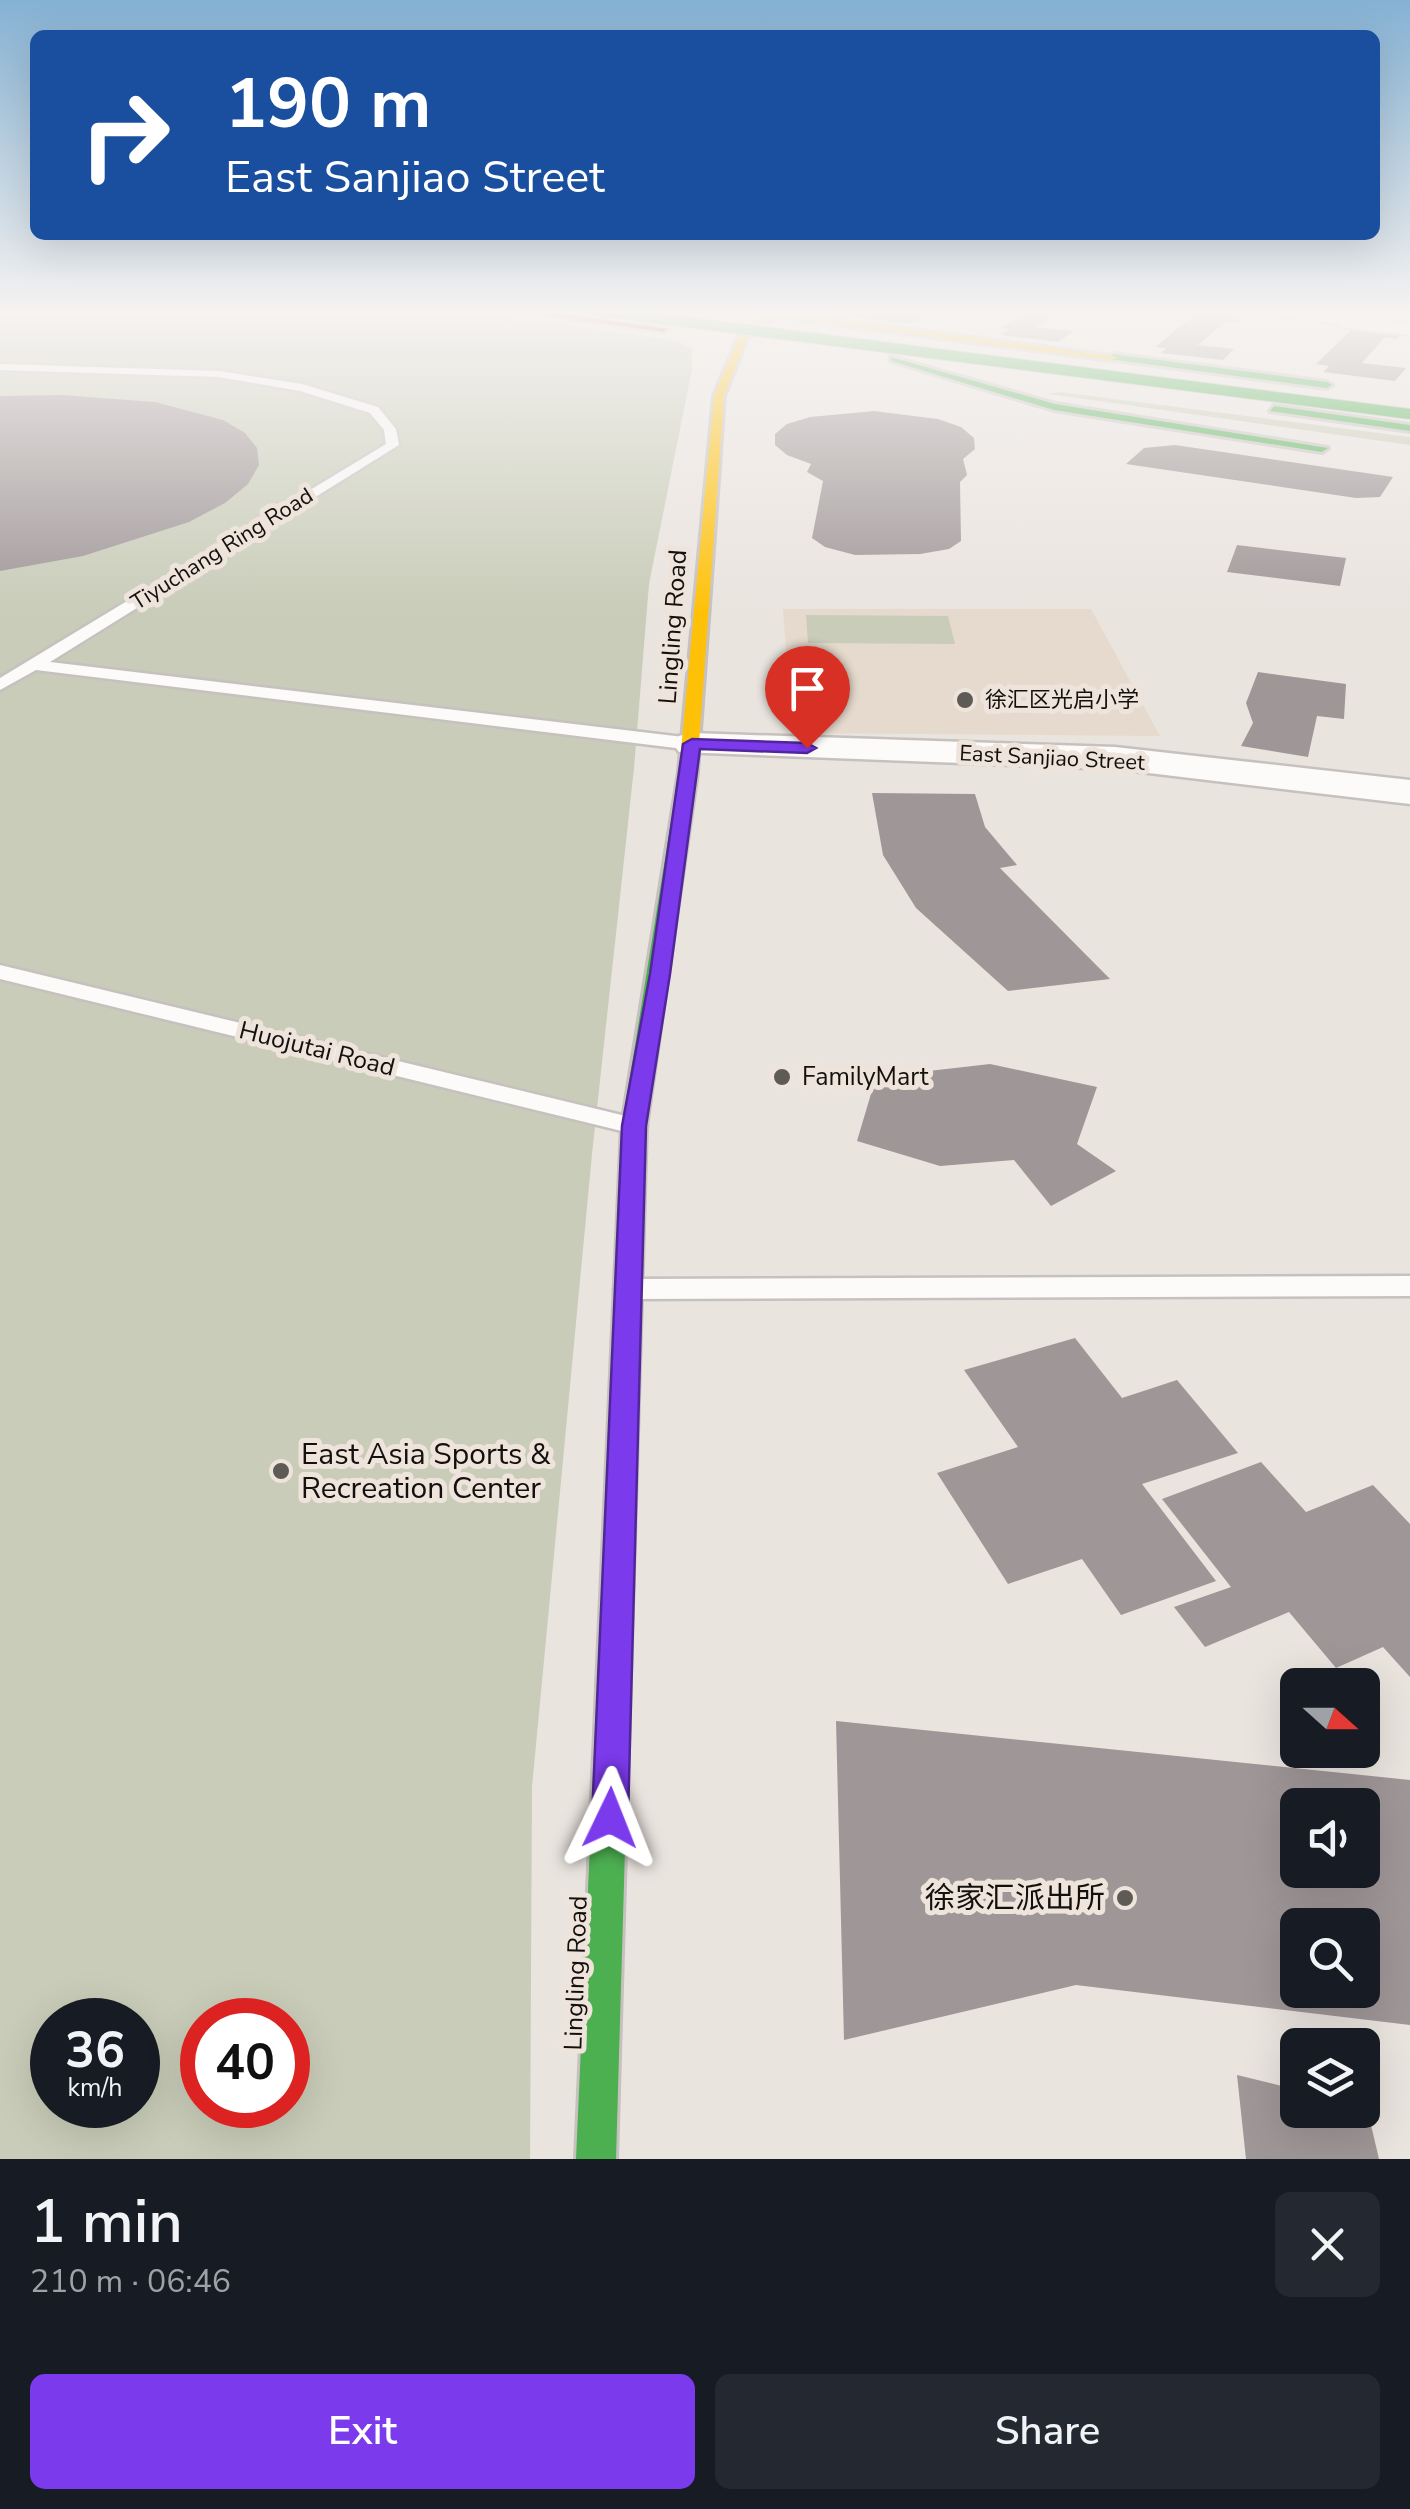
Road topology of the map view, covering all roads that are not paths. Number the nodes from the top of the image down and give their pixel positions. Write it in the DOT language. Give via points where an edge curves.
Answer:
graph roads {
  1 [pos="375,412"];
  2 [pos="718,412"];
  3 [pos="1091,412"];
  4 [pos="1289,412"];
  5 [pos="1410,428"];
  6 [pos="1352,452"];
  7 [pos="34,665"];
  8 [pos="0,685"];
  9 [pos="692,744"];
  10 [pos="1410,792"];
  11 [pos="0,972"];
  12 [pos="634,1126"];
  13 [pos="1410,1286"];
  14 [pos="628,1288"];
  15 [pos="596,2159"];
  1 -- 7 [label="lane, Tiyuchang Ring Road" via="393,445"];
  2 -- 9 [label="main road, Lingling Road"];
  3 -- 6 [label="main road"];
  4 -- 5 [label="main road"];
  7 -- 8 [label="lane, Tiyuchang Ring Road"];
  7 -- 9 [label="lane"];
  9 -- 10 [label="street, East Sanjiao Street" via="1114,758"];
  9 -- 12 [label="main road, Lingling Road"];
  11 -- 12 [label="lane, Huojutai Road"];
  12 -- 14 [label="main road, Lingling Road"];
  13 -- 14 [label="lane"];
  14 -- 15 [label="main road, Lingling Road"];
}
